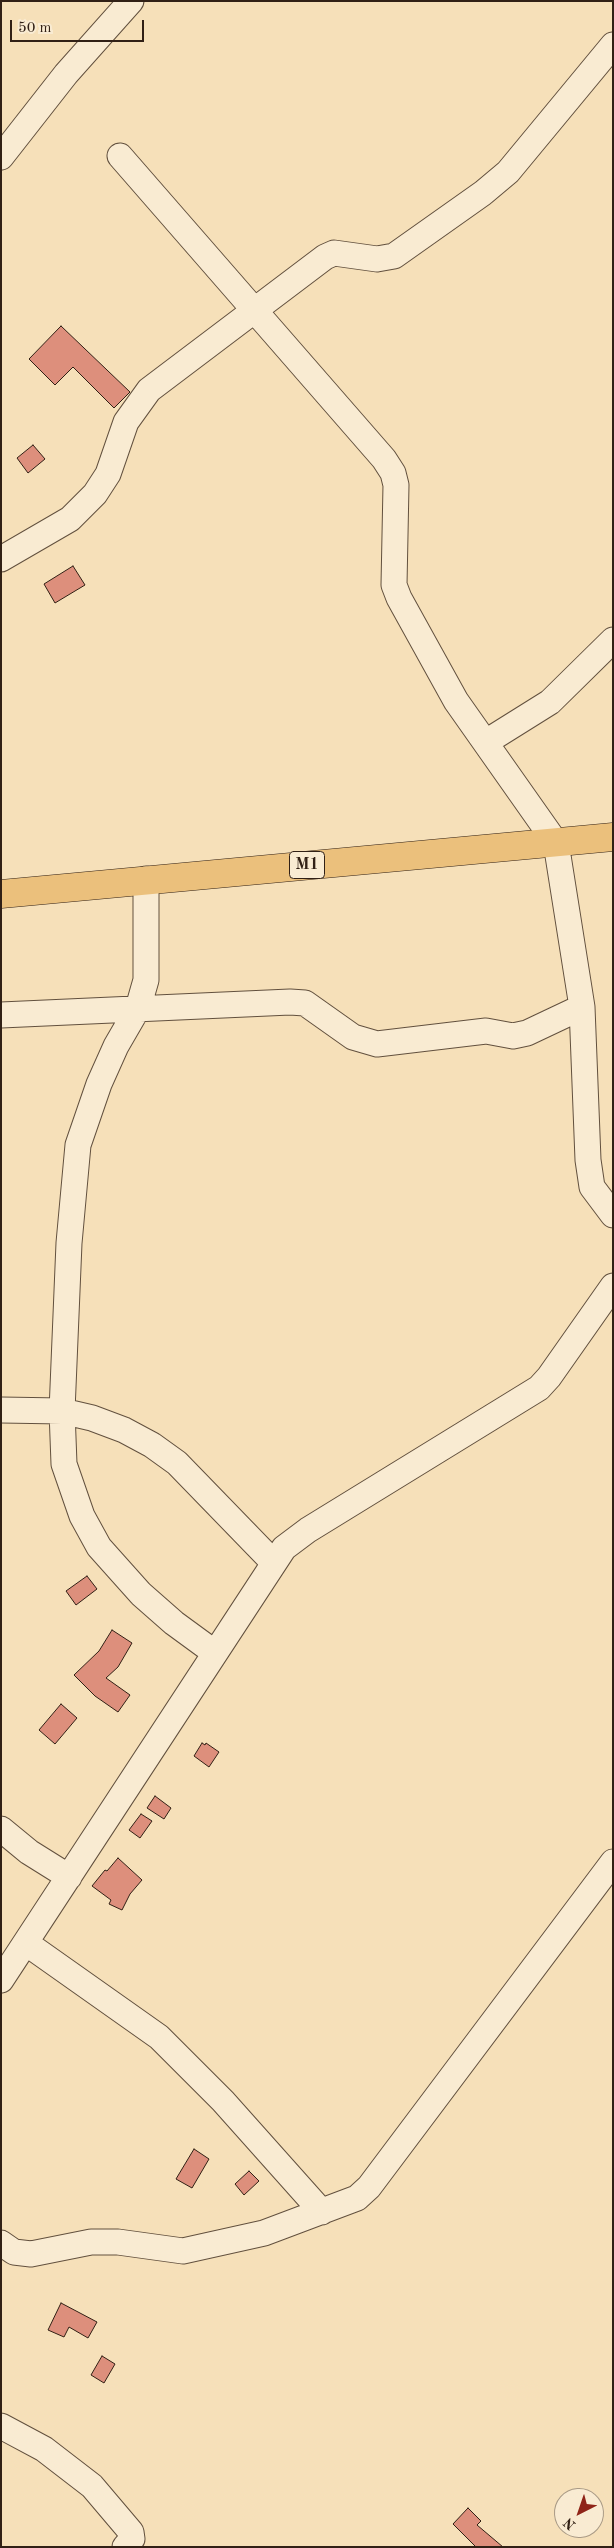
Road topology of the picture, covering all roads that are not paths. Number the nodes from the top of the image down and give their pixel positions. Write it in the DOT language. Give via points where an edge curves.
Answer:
graph roads {
  1 [pos="131,1"];
  2 [pos="613,44"];
  3 [pos="120,156"];
  4 [pos="1,157"];
  5 [pos="255,310"];
  6 [pos="1,559"];
  7 [pos="613,640"];
  8 [pos="486,742"];
  9 [pos="613,837"];
  10 [pos="556,843"];
  11 [pos="146,879"];
  12 [pos="1,894"];
  13 [pos="582,1007"];
  14 [pos="138,1008"];
  15 [pos="1,1015"];
  16 [pos="613,1215"];
  17 [pos="613,1286"];
  18 [pos="1,1410"];
  19 [pos="62,1411"];
  20 [pos="274,1563"];
  21 [pos="215,1653"];
  22 [pos="1,1829"];
  23 [pos="613,1862"];
  24 [pos="69,1877"];
  25 [pos="26,1943"];
  26 [pos="1,1980"];
  27 [pos="322,2212"];
  28 [pos="1,2243"];
  29 [pos="1,2426"];
  30 [pos="125,2547"];
  1 -- 4 [label="street" via="66,74"];
  2 -- 5 [label="street" via="508,172 483,193 394,256 377,258 334,253"];
  3 -- 5 [label="street"];
  5 -- 6 [label="street" via="149,390 126,422 108,474 95,494 70,519"];
  5 -- 8 [label="street" via="393,473 396,485 394,585 398,598 456,701"];
  7 -- 8 [label="street" via="550,702"];
  8 -- 10 [label="street"];
  9 -- 10 [label="highway, M1"];
  10 -- 11 [label="highway, M1"];
  10 -- 13 [label="street"];
  11 -- 12 [label="highway, M1"];
  11 -- 14 [label="street" via="146,980"];
  13 -- 14 [label="street" via="527,1033 513,1036 486,1031 376,1044 353,1037 306,1004"];
  13 -- 16 [label="street" via="592,1187"];
  14 -- 15 [label="street"];
  14 -- 19 [label="street" via="99,1084 78,1145 69,1243"];
  17 -- 20 [label="street" via="539,1388 308,1530 284,1548"];
  18 -- 19 [label="street"];
  19 -- 20 [label="street" via="124,1430 152,1445 177,1463"];
  19 -- 21 [label="street" via="64,1464 82,1516 99,1547 141,1594"];
  20 -- 21 [label="street"];
  21 -- 24 [label="street"];
  22 -- 24 [label="street" via="29,1852"];
  23 -- 27 [label="street" via="369,2187 357,2198"];
  24 -- 25 [label="street"];
  25 -- 26 [label="street"];
  25 -- 27 [label="street" via="159,2037 223,2101"];
  27 -- 28 [label="street" via="264,2233 183,2251 118,2242 91,2242 31,2254 14,2252"];
  29 -- 30 [label="street" via="44,2449 92,2486 131,2532 132,2539"];
}
